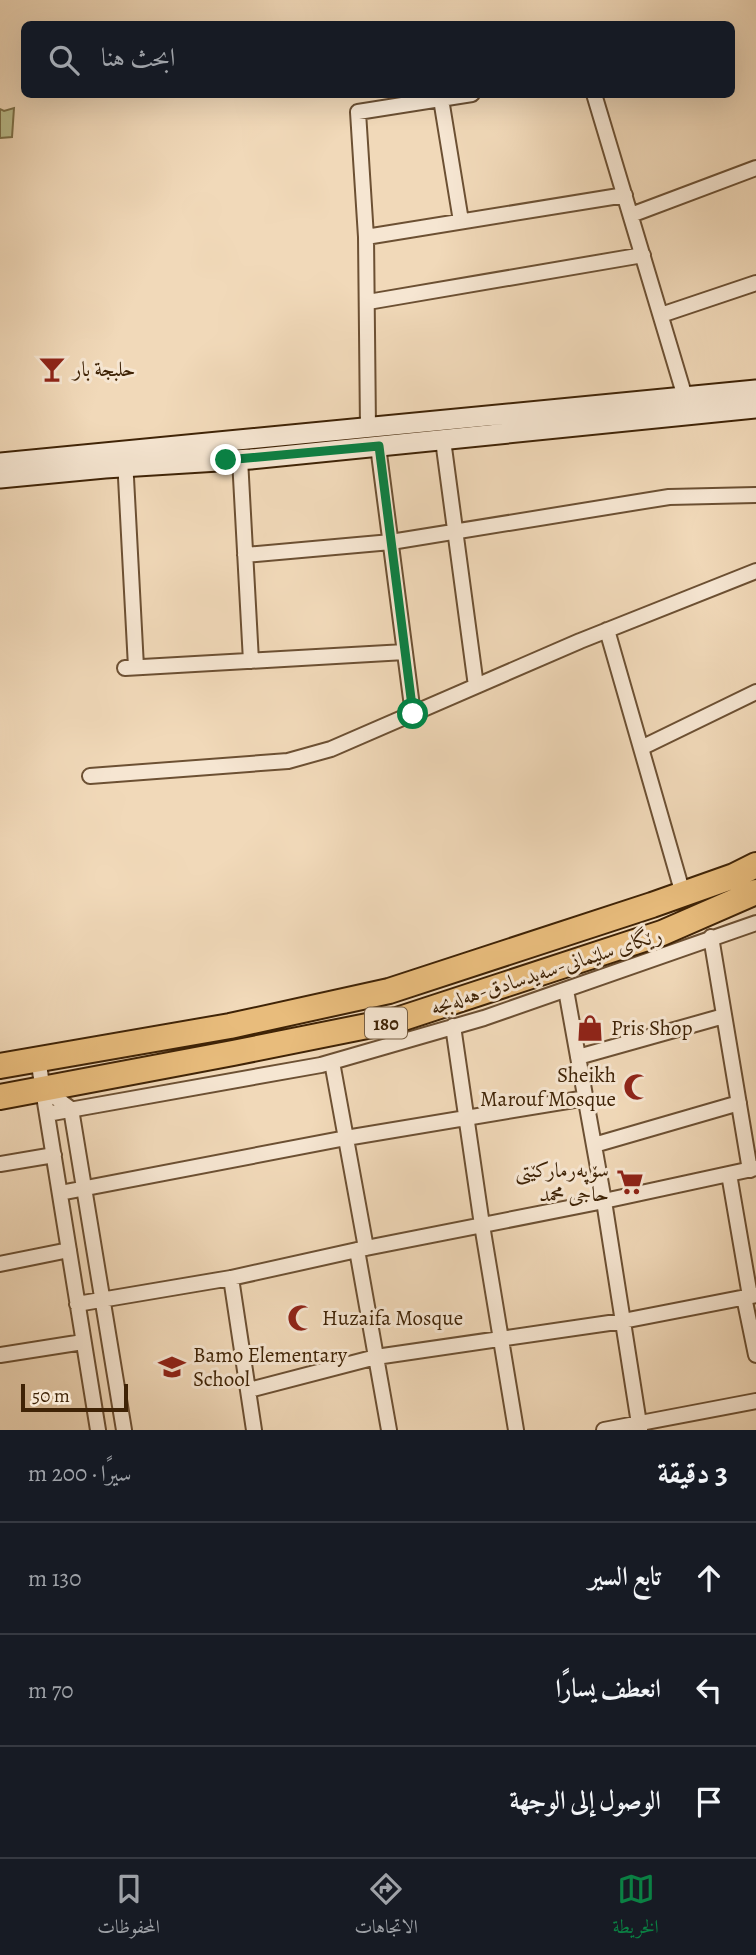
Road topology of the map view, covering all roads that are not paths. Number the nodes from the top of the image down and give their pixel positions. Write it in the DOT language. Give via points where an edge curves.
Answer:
graph roads {
  1 [pos="447,98"];
  2 [pos="595,98"];
  3 [pos="441,99"];
  4 [pos="756,168"];
  5 [pos="625,195"];
  6 [pos="631,215"];
  7 [pos="461,222"];
  8 [pos="366,237"];
  9 [pos="643,254"];
  10 [pos="756,283"];
  11 [pos="368,302"];
  12 [pos="661,315"];
  13 [pos="756,390"];
  14 [pos="685,397"];
  15 [pos="756,408"];
  16 [pos="521,423"];
  17 [pos="368,427"];
  18 [pos="443,440"];
  19 [pos="379,446"];
  20 [pos="240,459"];
  21 [pos="115,460"];
  22 [pos="0,463"];
  23 [pos="0,478"];
  24 [pos="756,495"];
  25 [pos="456,531"];
  26 [pos="391,542"];
  27 [pos="245,555"];
  28 [pos="755,573"];
  29 [pos="607,630"];
  30 [pos="405,652"];
  31 [pos="251,661"];
  32 [pos="476,687"];
  33 [pos="756,692"];
  34 [pos="413,714"];
  35 [pos="641,748"];
  36 [pos="90,776"];
  37 [pos="756,865"];
  38 [pos="756,892"];
  39 [pos="683,894"];
  40 [pos="756,902"];
  41 [pos="687,922"];
  42 [pos="756,923"];
  43 [pos="711,937"];
  44 [pos="566,990"];
  45 [pos="724,1016"];
  46 [pos="453,1027"];
  47 [pos="578,1058"];
  48 [pos="38,1059"];
  49 [pos="332,1062"];
  50 [pos="0,1066"];
  51 [pos="43,1089"];
  52 [pos="0,1097"];
  53 [pos="586,1098"];
  54 [pos="739,1103"];
  55 [pos="71,1109"];
  56 [pos="47,1114"];
  57 [pos="468,1118"];
  58 [pos="346,1138"];
  59 [pos="594,1145"];
  60 [pos="54,1155"];
  61 [pos="0,1164"];
  62 [pos="753,1169"];
  63 [pos="729,1174"];
  64 [pos="85,1188"];
  65 [pos="60,1193"];
  66 [pos="604,1202"];
  67 [pos="482,1225"];
  68 [pos="362,1249"];
  69 [pos="69,1250"];
  70 [pos="0,1264"];
  71 [pos="231,1278"];
  72 [pos="750,1296"];
  73 [pos="102,1300"];
  74 [pos="77,1304"];
  75 [pos="622,1321"];
  76 [pos="502,1338"];
  77 [pos="83,1342"];
  78 [pos="0,1355"];
  79 [pos="756,1355"];
  80 [pos="376,1357"];
  81 [pos="249,1390"];
  82 [pos="756,1401"];
  83 [pos="639,1427"];
  84 [pos="98,1430"];
  85 [pos="124,1430"];
  86 [pos="254,1430"];
  87 [pos="389,1430"];
  88 [pos="516,1430"];
  89 [pos="604,1430"];
  1 -- 3 [label="street"];
  2 -- 5 [label="street"];
  3 -- 7 [label="street"];
  3 -- 8 [label="street" via="358,113"];
  4 -- 6 [label="street"];
  5 -- 6 [label="street"];
  5 -- 7 [label="street"];
  6 -- 9 [label="street"];
  7 -- 8 [label="street"];
  8 -- 11 [label="street"];
  9 -- 11 [label="street"];
  9 -- 12 [label="street"];
  10 -- 12 [label="street"];
  11 -- 17 [label="street"];
  12 -- 14 [label="street"];
  13 -- 14 [label="street"];
  14 -- 16 [label="street"];
  15 -- 16 [label="street"];
  16 -- 17 [label="street"];
  16 -- 18 [label="street"];
  17 -- 21 [label="street"];
  18 -- 19 [label="street"];
  18 -- 25 [label="street"];
  19 -- 20 [label="street"];
  19 -- 26 [label="street"];
  20 -- 21 [label="street"];
  20 -- 27 [label="street"];
  21 -- 22 [label="street"];
  21 -- 23 [label="street"];
  21 -- 31 [label="street" via="131,668"];
  24 -- 25 [label="street" via="669,497"];
  25 -- 26 [label="street"];
  25 -- 32 [label="street"];
  26 -- 27 [label="street"];
  26 -- 30 [label="street"];
  27 -- 31 [label="street"];
  28 -- 29 [label="street"];
  29 -- 32 [label="street"];
  29 -- 35 [label="street"];
  30 -- 31 [label="street"];
  30 -- 34 [label="street"];
  32 -- 34 [label="street"];
  33 -- 35 [label="street"];
  34 -- 36 [label="street" via="302,759"];
  35 -- 39 [label="street"];
  37 -- 39 [label="highway, رێگای سلێمانی-سەیدسادق-هەلەبجە / 180"];
  38 -- 41 [label="highway, رێگای سلێمانی-سەیدسادق-هەلەبجە / 180"];
  39 -- 48 [label="highway, رێگای سلێمانی-سەیدسادق-هەلەبجە / 180" via="389,991 230,1026"];
  40 -- 41 [label="highway"];
  41 -- 51 [label="highway, رێگای سلێمانی-سەیدسادق-هەلەبجە / 180" via="397,1020"];
  42 -- 43 [label="street"];
  43 -- 44 [label="street"];
  43 -- 45 [label="street"];
  44 -- 46 [label="street"];
  44 -- 47 [label="street"];
  45 -- 47 [label="street"];
  45 -- 54 [label="street"];
  46 -- 49 [label="street"];
  46 -- 57 [label="street"];
  47 -- 53 [label="street"];
  48 -- 50 [label="highway, رێگای سلێمانی-سەیدسادق-هەلەبجە / 180"];
  48 -- 51 [label="street"];
  49 -- 55 [label="street"];
  49 -- 58 [label="street"];
  51 -- 52 [label="highway, رێگای سلێمانی-سەیدسادق-هەلەبجە / 180"];
  51 -- 55 [label="street"];
  51 -- 56 [label="street"];
  53 -- 57 [label="street"];
  53 -- 59 [label="street"];
  54 -- 59 [label="street"];
  54 -- 62 [label="street"];
  55 -- 56 [label="street"];
  55 -- 64 [label="street"];
  56 -- 60 [label="street"];
  57 -- 58 [label="street"];
  57 -- 67 [label="street"];
  58 -- 64 [label="street"];
  58 -- 68 [label="street"];
  59 -- 66 [label="street"];
  60 -- 61 [label="street"];
  60 -- 65 [label="street"];
  62 -- 63 [label="street"];
  63 -- 66 [label="street"];
  63 -- 72 [label="street"];
  64 -- 65 [label="street"];
  64 -- 73 [label="street"];
  65 -- 69 [label="street"];
  66 -- 67 [label="street"];
  66 -- 75 [label="street"];
  67 -- 68 [label="street"];
  67 -- 76 [label="street"];
  68 -- 71 [label="street"];
  68 -- 80 [label="street"];
  69 -- 70 [label="street"];
  69 -- 74 [label="street"];
  71 -- 73 [label="street"];
  71 -- 81 [label="street"];
  72 -- 75 [label="street"];
  72 -- 79 [label="street"];
  73 -- 74 [label="street"];
  73 -- 85 [label="street"];
  74 -- 77 [label="street"];
  75 -- 76 [label="street"];
  75 -- 83 [label="street"];
  76 -- 80 [label="street"];
  76 -- 88 [label="street"];
  77 -- 78 [label="street"];
  77 -- 84 [label="street"];
  80 -- 81 [label="street"];
  80 -- 87 [label="street"];
  81 -- 86 [label="street"];
  82 -- 83 [label="street"];
  83 -- 89 [label="street"];
}
